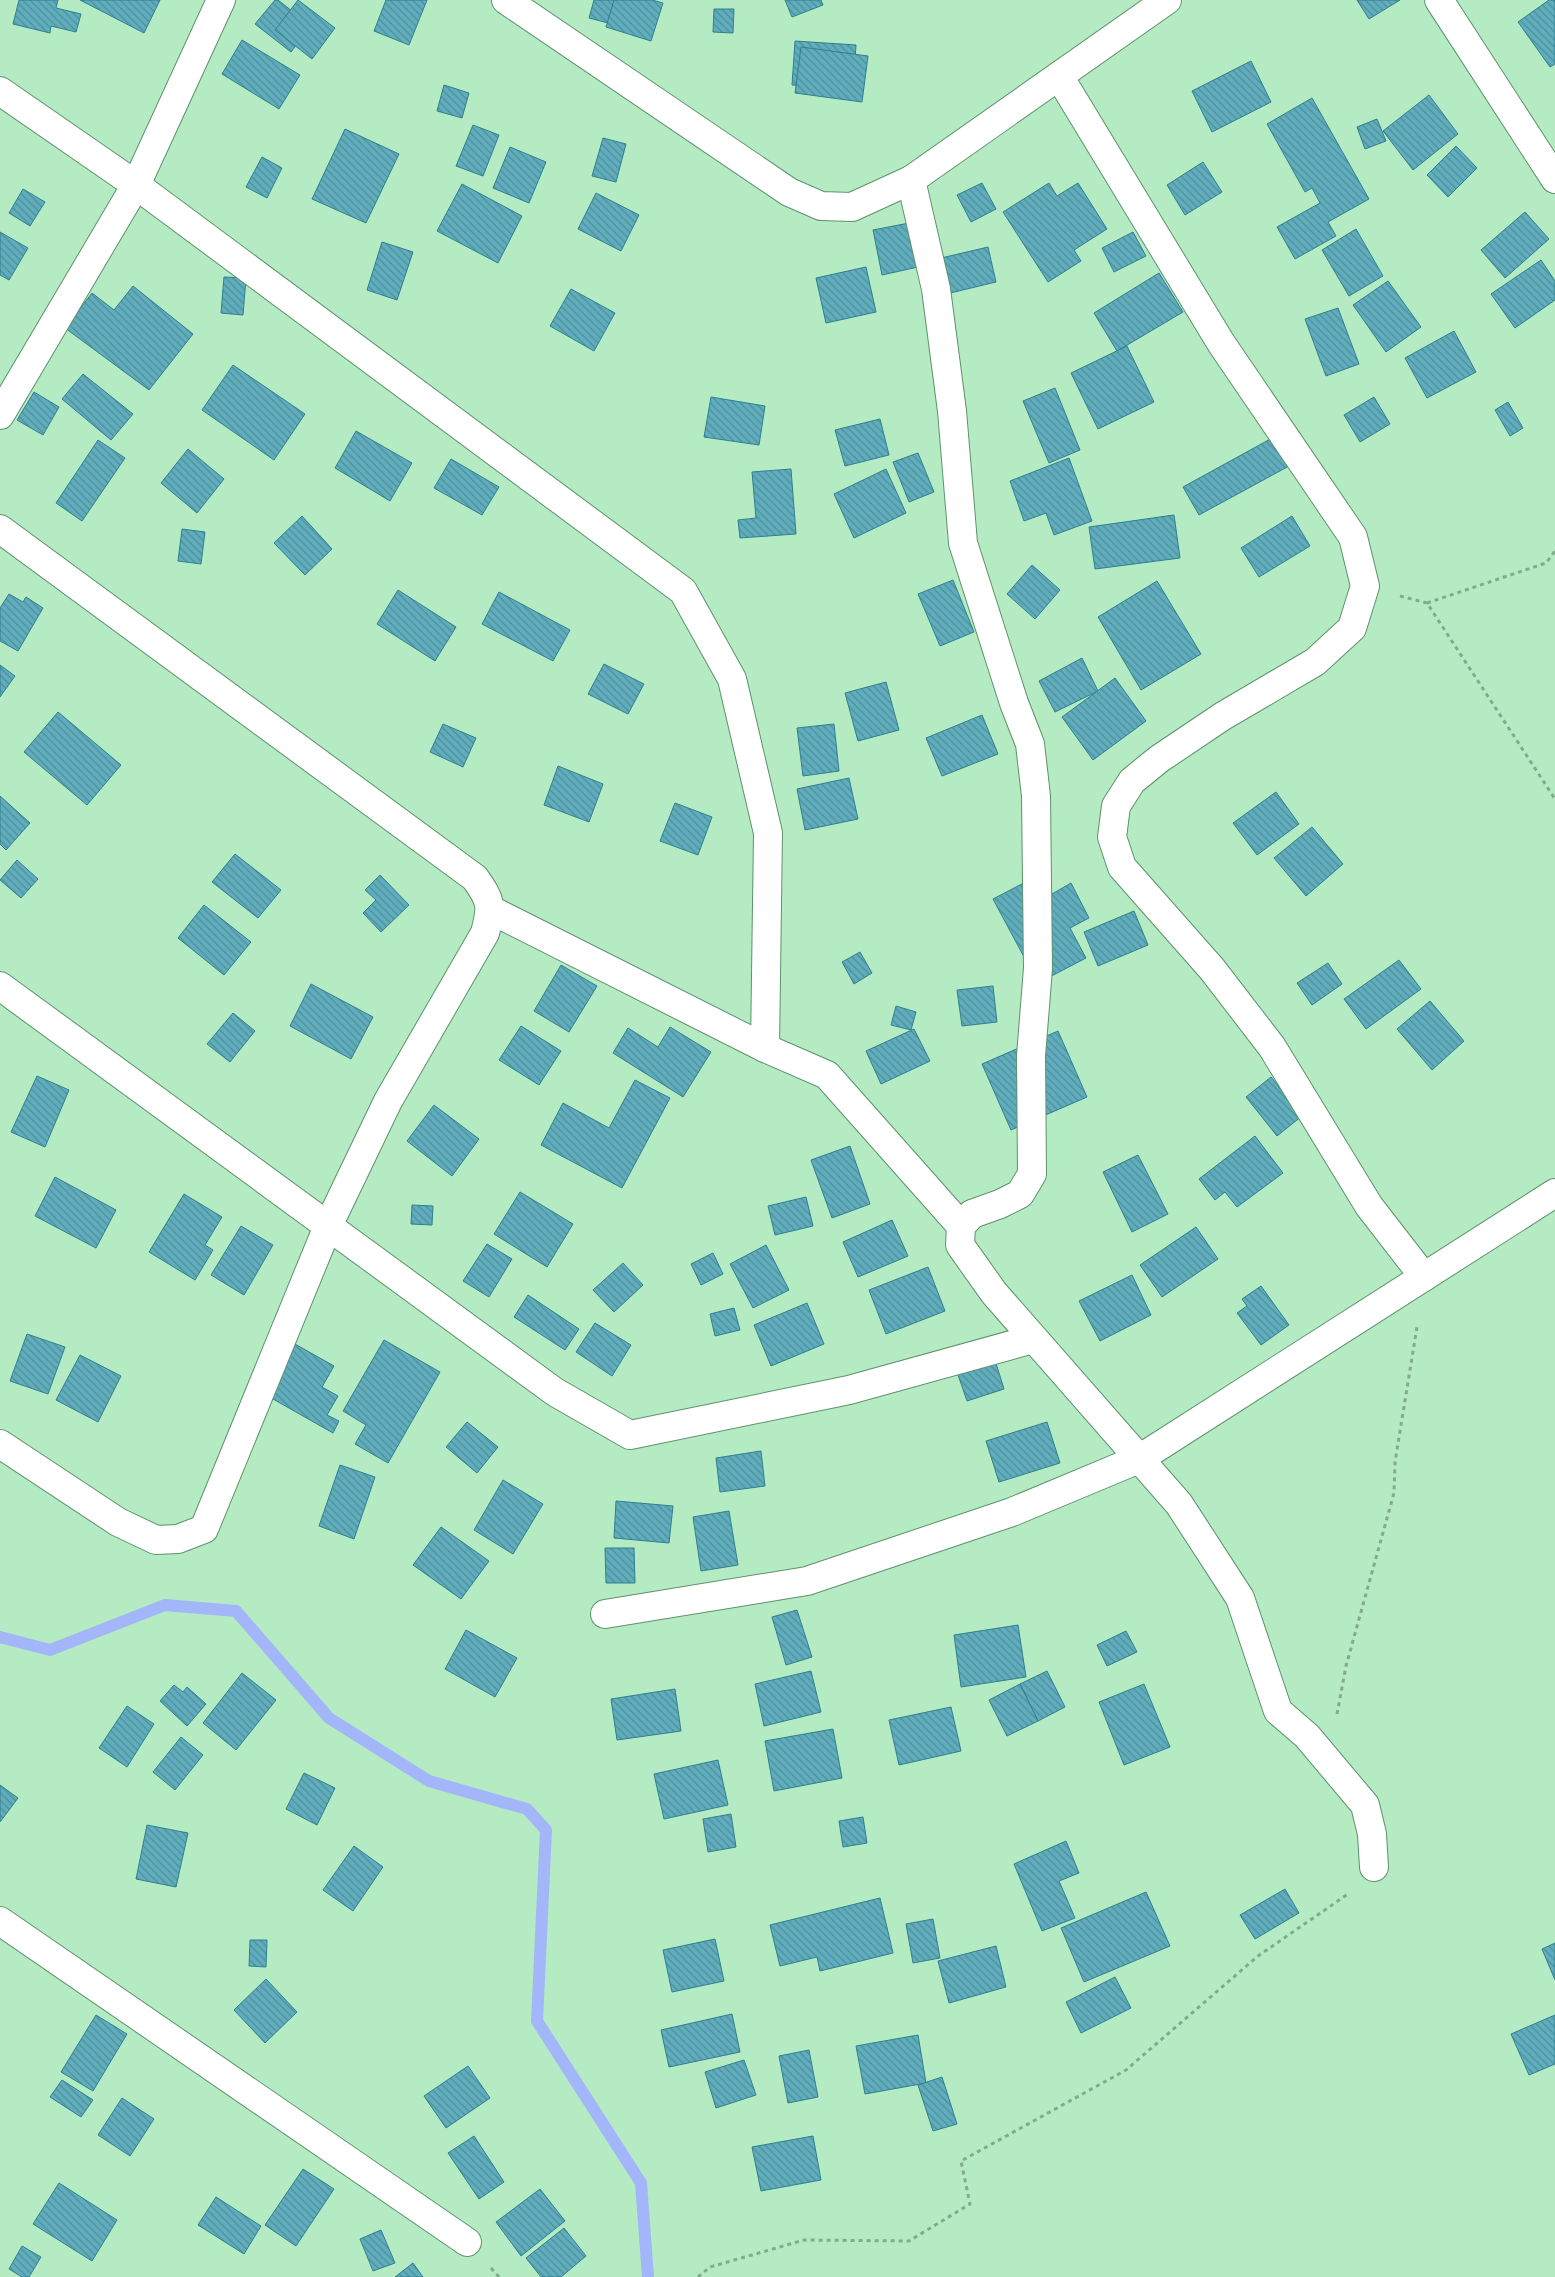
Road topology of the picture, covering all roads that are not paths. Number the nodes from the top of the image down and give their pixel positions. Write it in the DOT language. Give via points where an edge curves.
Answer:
graph roads {
  1 [pos="221,0"];
  2 [pos="506,0"];
  3 [pos="1168,0"];
  4 [pos="1439,0"];
  5 [pos="1059,76"];
  6 [pos="0,91"];
  7 [pos="1555,179"];
  8 [pos="911,180"];
  9 [pos="136,184"];
  10 [pos="0,416"];
  11 [pos="0,529"];
  12 [pos="491,910"];
  13 [pos="0,986"];
  14 [pos="764,1048"];
  15 [pos="1555,1193"];
  16 [pos="328,1226"];
  17 [pos="961,1226"];
  18 [pos="1424,1277"];
  19 [pos="1033,1339"];
  20 [pos="0,1444"];
  21 [pos="1139,1459"];
  22 [pos="605,1614"];
  23 [pos="1374,1867"];
  24 [pos="0,1921"];
  25 [pos="467,2242"];
  1 -- 9 [label="street"];
  2 -- 8 [label="street" via="789,192 821,206 852,207"];
  3 -- 5 [label="street"];
  4 -- 7 [label="street"];
  5 -- 8 [label="street"];
  5 -- 18 [label="street" via="1221,343 1353,537 1365,586 1352,628 1315,662 1224,716 1132,781 1116,806 1112,837 1122,867 1212,970 1272,1047 1369,1206"];
  6 -- 9 [label="street"];
  8 -- 17 [label="street" via="936,289 952,411 963,543 1030,744 1036,796 1038,968 1031,1056 1032,1174 1020,1194 972,1214"];
  9 -- 10 [label="street"];
  9 -- 14 [label="street" via="683,591 732,679 768,833"];
  11 -- 12 [label="street" via="475,878 486,893"];
  12 -- 14 [label="street"];
  12 -- 16 [label="street" via="484,933 388,1101"];
  13 -- 16 [label="street"];
  14 -- 17 [label="street" via="827,1075"];
  15 -- 18 [label="street"];
  16 -- 19 [label="street" via="555,1392 630,1435 849,1390"];
  16 -- 20 [label="street" via="204,1529 178,1539 156,1540 118,1522"];
  17 -- 19 [label="street" via="960,1245 994,1293"];
  18 -- 21 [label="street"];
  19 -- 21 [label="street"];
  21 -- 22 [label="street" via="1012,1512 807,1581"];
  21 -- 23 [label="street" via="1179,1504 1240,1598 1278,1711 1307,1736 1365,1805 1372,1834"];
  24 -- 25 [label="street"];
}
